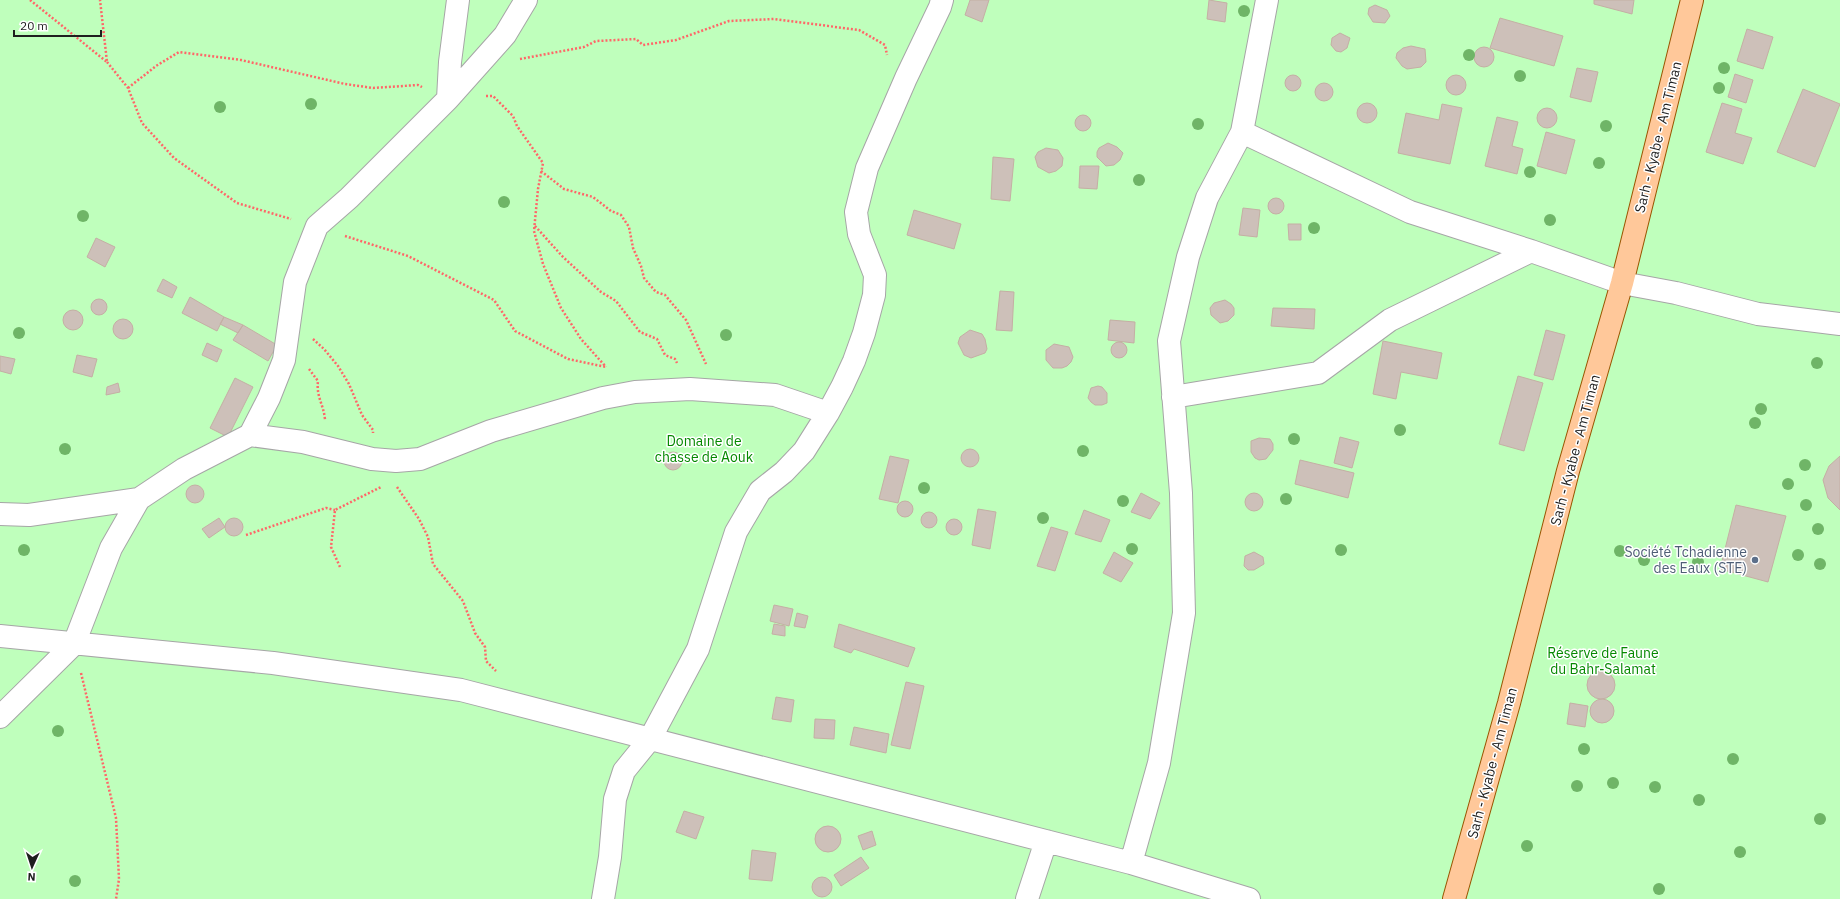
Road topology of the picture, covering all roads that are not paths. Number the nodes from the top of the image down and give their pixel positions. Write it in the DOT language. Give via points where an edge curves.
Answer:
graph roads {
  1 [pos="458,0"];
  2 [pos="526,0"];
  3 [pos="942,0"];
  4 [pos="1267,0"];
  5 [pos="1692,0"];
  6 [pos="448,99"];
  7 [pos="1242,132"];
  8 [pos="1531,250"];
  9 [pos="1622,283"];
  10 [pos="1840,324"];
  11 [pos="1173,398"];
  12 [pos="828,413"];
  13 [pos="250,435"];
  14 [pos="140,499"];
  15 [pos="0,514"];
  16 [pos="0,636"];
  17 [pos="74,644"];
  18 [pos="0,717"];
  19 [pos="650,739"];
  20 [pos="1046,841"];
  21 [pos="1131,863"];
  22 [pos="604,899"];
  23 [pos="1027,899"];
  24 [pos="1248,899"];
  25 [pos="1454,899"];
  1 -- 6 [label="street"];
  2 -- 6 [label="street" via="505,35"];
  3 -- 12 [label="street" via="867,168 856,212 859,234 875,275 874,295 854,361"];
  4 -- 7 [label="street"];
  5 -- 9 [label="main road, Sarh - Kyabe - Am Timan"];
  6 -- 13 [label="street" via="349,198 316,226 295,282 284,360 269,398"];
  7 -- 8 [label="street" via="1410,212"];
  7 -- 11 [label="street" via="1207,198 1188,257 1169,341"];
  8 -- 9 [label="street"];
  8 -- 11 [label="street" via="1390,320 1318,373"];
  9 -- 10 [label="street" via="1676,293 1758,314"];
  9 -- 25 [label="main road, Sarh - Kyabe - Am Timan" via="1568,471 1509,704"];
  11 -- 21 [label="street" via="1181,493 1184,613 1158,763"];
  12 -- 13 [label="street" via="776,394 690,389 635,392 602,398 491,431 420,459 396,461 372,459 303,442"];
  12 -- 19 [label="street" via="804,451 784,472 760,491 736,532 698,649"];
  13 -- 14 [label="street" via="184,469"];
  14 -- 15 [label="street" via="29,515"];
  14 -- 17 [label="street" via="111,548"];
  16 -- 17 [label="street"];
  17 -- 18 [label="street"];
  17 -- 19 [label="street" via="273,663 461,690"];
  19 -- 20 [label="street"];
  19 -- 22 [label="street" via="624,771 615,799"];
  20 -- 21 [label="street"];
  20 -- 23 [label="street"];
  21 -- 24 [label="street"];
}
